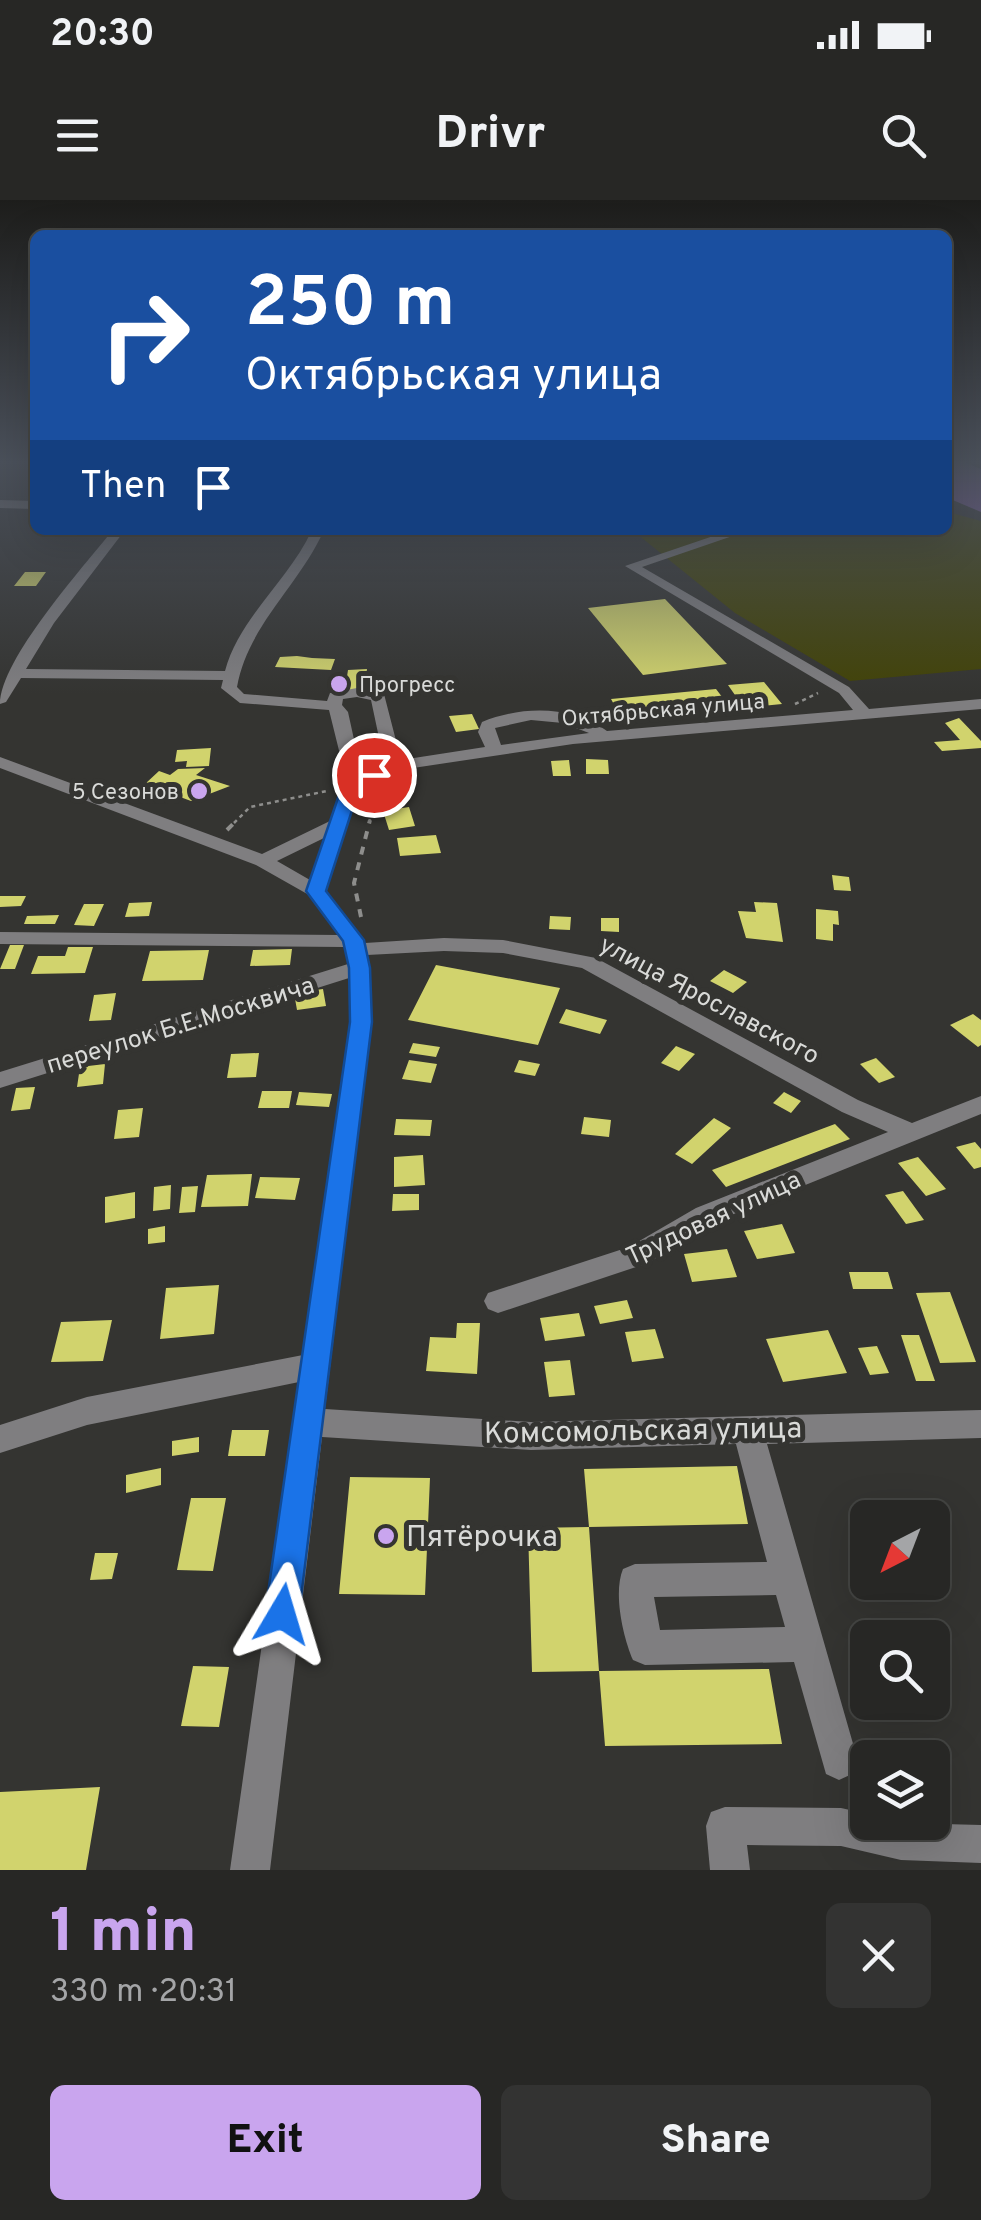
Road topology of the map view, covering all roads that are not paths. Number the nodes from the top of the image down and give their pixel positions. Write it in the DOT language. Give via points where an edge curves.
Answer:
graph roads {
  1 [pos="112,539"];
  2 [pos="314,539"];
  3 [pos="716,539"];
  4 [pos="16,674"];
  5 [pos="231,676"];
  6 [pos="0,699"];
  7 [pos="981,704"];
  8 [pos="334,706"];
  9 [pos="865,714"];
  10 [pos="603,736"];
  11 [pos="494,748"];
  12 [pos="0,762"];
  13 [pos="394,768"];
  14 [pos="374,775"];
  15 [pos="396,788"];
  16 [pos="352,791"];
  17 [pos="339,824"];
  18 [pos="263,861"];
  19 [pos="316,891"];
  20 [pos="0,938"];
  21 [pos="353,946"];
  22 [pos="0,1080"];
  23 [pos="981,1105"];
  24 [pos="910,1132"];
  25 [pos="498,1301"];
  26 [pos="313,1366"];
  27 [pos="306,1422"];
  28 [pos="981,1424"];
  29 [pos="747,1428"];
  30 [pos="0,1439"];
  31 [pos="788,1578"];
  32 [pos="806,1644"];
  33 [pos="840,1761"];
  34 [pos="981,1844"];
  35 [pos="250,1870"];
  36 [pos="730,1870"];
  1 -- 4 [label="street"];
  2 -- 5 [label="street" via="296,576 245,636"];
  3 -- 9 [label="street" via="631,566 844,690"];
  4 -- 5 [label="street"];
  4 -- 6 [label="street"];
  5 -- 8 [label="street" via="229,688 240,698"];
  7 -- 9 [label="street, Октябрьская улица"];
  8 -- 13 [label="street" via="342,694 378,697"];
  8 -- 16 [label="street"];
  9 -- 10 [label="street, Октябрьская улица"];
  10 -- 11 [label="street, Октябрьская улица"];
  10 -- 11 [label="street" via="573,720 527,717 488,725"];
  11 -- 13 [label="street, Октябрьская улица"];
  12 -- 18 [label="street"];
  13 -- 14 [label="street, Октябрьская улица"];
  14 -- 15 [label="street"];
  14 -- 16 [label="street, Октябрьская улица"];
  16 -- 17 [label="street"];
  17 -- 18 [label="street"];
  17 -- 19 [label="street"];
  18 -- 19 [label="street"];
  19 -- 21 [label="street"];
  20 -- 21 [label="street, улица Ярославского"];
  21 -- 22 [label="street, переулок Б.Е.Москвича"];
  21 -- 24 [label="street, улица Ярославского" via="551,951 589,962 850,1106"];
  21 -- 26 [label="street" via="361,1022"];
  23 -- 24 [label="street, Трудовая улица"];
  24 -- 25 [label="street, Трудовая улица" via="705,1215 638,1255"];
  26 -- 27 [label="street"];
  26 -- 30 [label="street" via="87,1411"];
  27 -- 29 [label="street, Комсомольская улица" via="531,1436"];
  27 -- 35 [label="street"];
  28 -- 29 [label="street, Комсомольская улица"];
  29 -- 31 [label="street"];
  31 -- 32 [label="street"];
  31 -- 32 [label="street" via="635,1580 645,1648"];
  32 -- 33 [label="street"];
  34 -- 36 [label="street" via="901,1841 840,1827 725,1826"];
}
